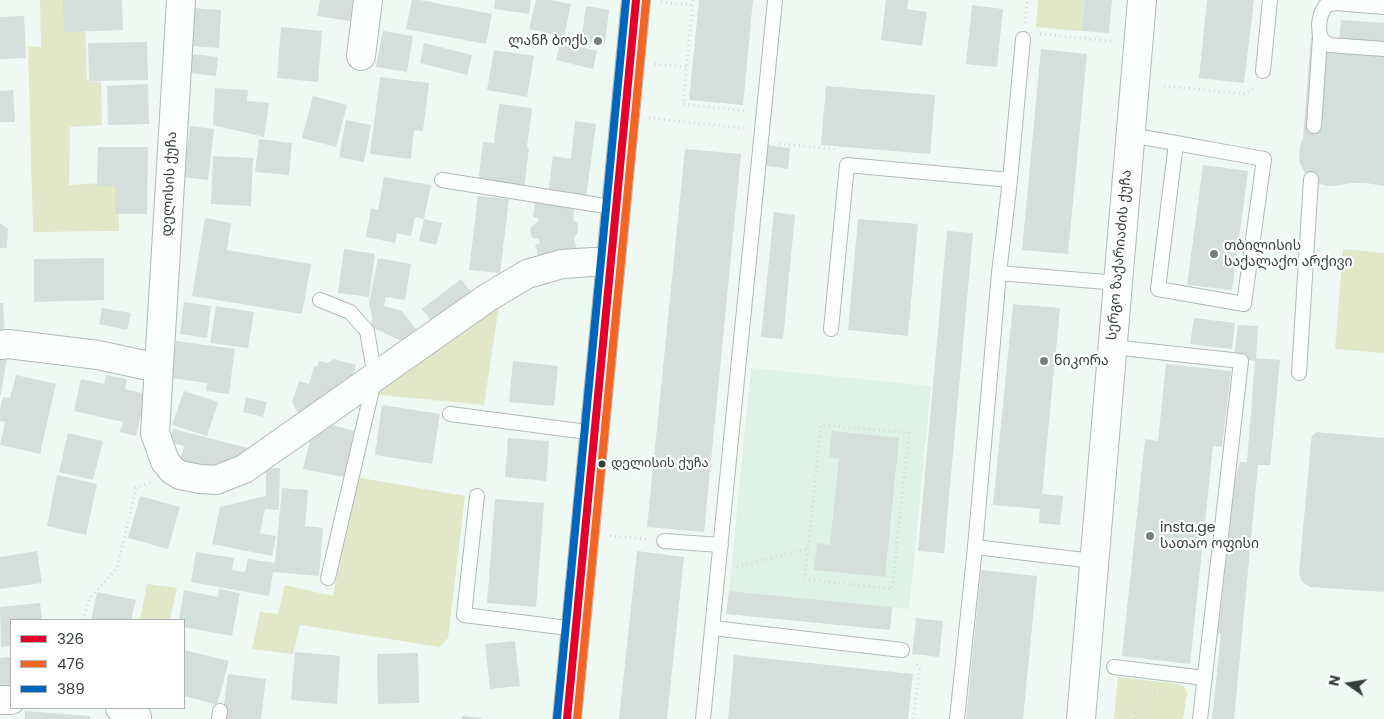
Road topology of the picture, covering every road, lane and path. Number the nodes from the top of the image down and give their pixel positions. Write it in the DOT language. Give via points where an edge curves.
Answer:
graph roads {
  1 [pos="181,0"];
  2 [pos="368,0"];
  3 [pos="693,0"];
  4 [pos="775,0"];
  5 [pos="1142,0"];
  6 [pos="1270,0"];
  7 [pos="648,1"];
  8 [pos="692,5"];
  9 [pos="1384,7"];
  10 [pos="1028,36"];
  11 [pos="1320,38"];
  12 [pos="1111,41"];
  13 [pos="1384,49"];
  14 [pos="361,56"];
  15 [pos="654,64"];
  16 [pos="686,67"];
  17 [pos="1263,71"];
  18 [pos="1164,86"];
  19 [pos="764,113"];
  20 [pos="649,118"];
  21 [pos="1314,126"];
  22 [pos="1130,135"];
  23 [pos="762,136"];
  24 [pos="1176,143"];
  25 [pos="847,165"];
  26 [pos="1311,179"];
  27 [pos="442,180"];
  28 [pos="1010,180"];
  29 [pos="616,209"];
  30 [pos="611,262"];
  31 [pos="999,273"];
  32 [pos="1118,283"];
  33 [pos="320,300"];
  34 [pos="831,329"];
  35 [pos="0,345"];
  36 [pos="1112,347"];
  37 [pos="158,368"];
  38 [pos="1299,373"];
  39 [pos="375,377"];
  40 [pos="450,414"];
  41 [pos="595,433"];
  42 [pos="136,488"];
  43 [pos="477,496"];
  44 [pos="608,536"];
  45 [pos="664,541"];
  46 [pos="721,546"];
  47 [pos="808,548"];
  48 [pos="975,548"];
  49 [pos="1093,561"];
  50 [pos="719,567"];
  51 [pos="328,578"];
  52 [pos="84,619"];
  53 [pos="713,628"];
  54 [pos="576,629"];
  55 [pos="902,650"];
  56 [pos="1114,667"];
  57 [pos="1205,678"];
  58 [pos="1172,694"];
  59 [pos="568,719"];
  60 [pos="703,719"];
  61 [pos="913,719"];
  62 [pos="957,719"];
  63 [pos="1081,719"];
  64 [pos="1135,719"];
  65 [pos="1200,719"];
  1 -- 37 [label="street, დელისის ქუჩა"];
  2 -- 14 [label="street"];
  3 -- 8 [label="path"];
  4 -- 19 [label="lane"];
  5 -- 22 [label="street, სერგო ზაქარიაძის ქუჩა"];
  6 -- 17 [label="lane"];
  7 -- 8 [label="path"];
  7 -- 29 [label="street"];
  8 -- 16 [label="path"];
  9 -- 11 [label="lane" via="1326,5 1319,24"];
  10 -- 12 [label="path"];
  10 -- 28 [label="lane"];
  11 -- 13 [label="lane" via="1329,45"];
  11 -- 21 [label="lane"];
  15 -- 16 [label="path"];
  16 -- 19 [label="path" via="683,104"];
  17 -- 18 [label="path" via="1260,82 1245,94"];
  19 -- 23 [label="lane"];
  20 -- 23 [label="path"];
  22 -- 24 [label="lane"];
  22 -- 32 [label="street, სერგო ზაქარიაძის ქუჩა"];
  23 -- 25 [label="path" via="835,149"];
  23 -- 46 [label="lane"];
  24 -- 24 [label="lane" via="1264,159 1244,304 1158,289"];
  25 -- 28 [label="lane"];
  25 -- 34 [label="lane"];
  26 -- 38 [label="lane"];
  27 -- 29 [label="lane"];
  28 -- 31 [label="lane"];
  29 -- 30 [label="street"];
  30 -- 39 [label="street, დელისის ქუჩა" via="562,264 527,274 487,298"];
  30 -- 41 [label="street"];
  31 -- 32 [label="lane"];
  31 -- 48 [label="lane"];
  32 -- 36 [label="street, სერგო ზაქარიაძის ქუჩა"];
  33 -- 39 [label="lane" via="350,312 367,331"];
  35 -- 37 [label="street" via="98,355"];
  36 -- 49 [label="street, სერგო ზაქარიაძის ქუჩა"];
  36 -- 57 [label="lane" via="1241,361"];
  37 -- 39 [label="street, დელისის ქუჩა" via="155,433 165,460 180,475 216,480 244,469"];
  39 -- 51 [label="lane"];
  40 -- 41 [label="lane"];
  41 -- 54 [label="street"];
  42 -- 52 [label="path" via="117,568 89,599"];
  43 -- 54 [label="lane" via="464,615"];
  44 -- 45 [label="path"];
  45 -- 46 [label="lane"];
  46 -- 50 [label="lane"];
  47 -- 47 [label="path" via="821,425 909,433 892,589 804,579"];
  47 -- 50 [label="path" via="731,568"];
  48 -- 49 [label="lane"];
  48 -- 62 [label="lane"];
  49 -- 63 [label="street, სერგო ზაქარიაძის ქუჩა"];
  50 -- 53 [label="lane"];
  53 -- 55 [label="lane"];
  53 -- 60 [label="lane"];
  54 -- 59 [label="street"];
  55 -- 61 [label="path" via="920,668"];
  56 -- 57 [label="lane"];
  57 -- 65 [label="lane"];
  58 -- 64 [label="path" via="1155,693 1143,699 1135,710"];
}
